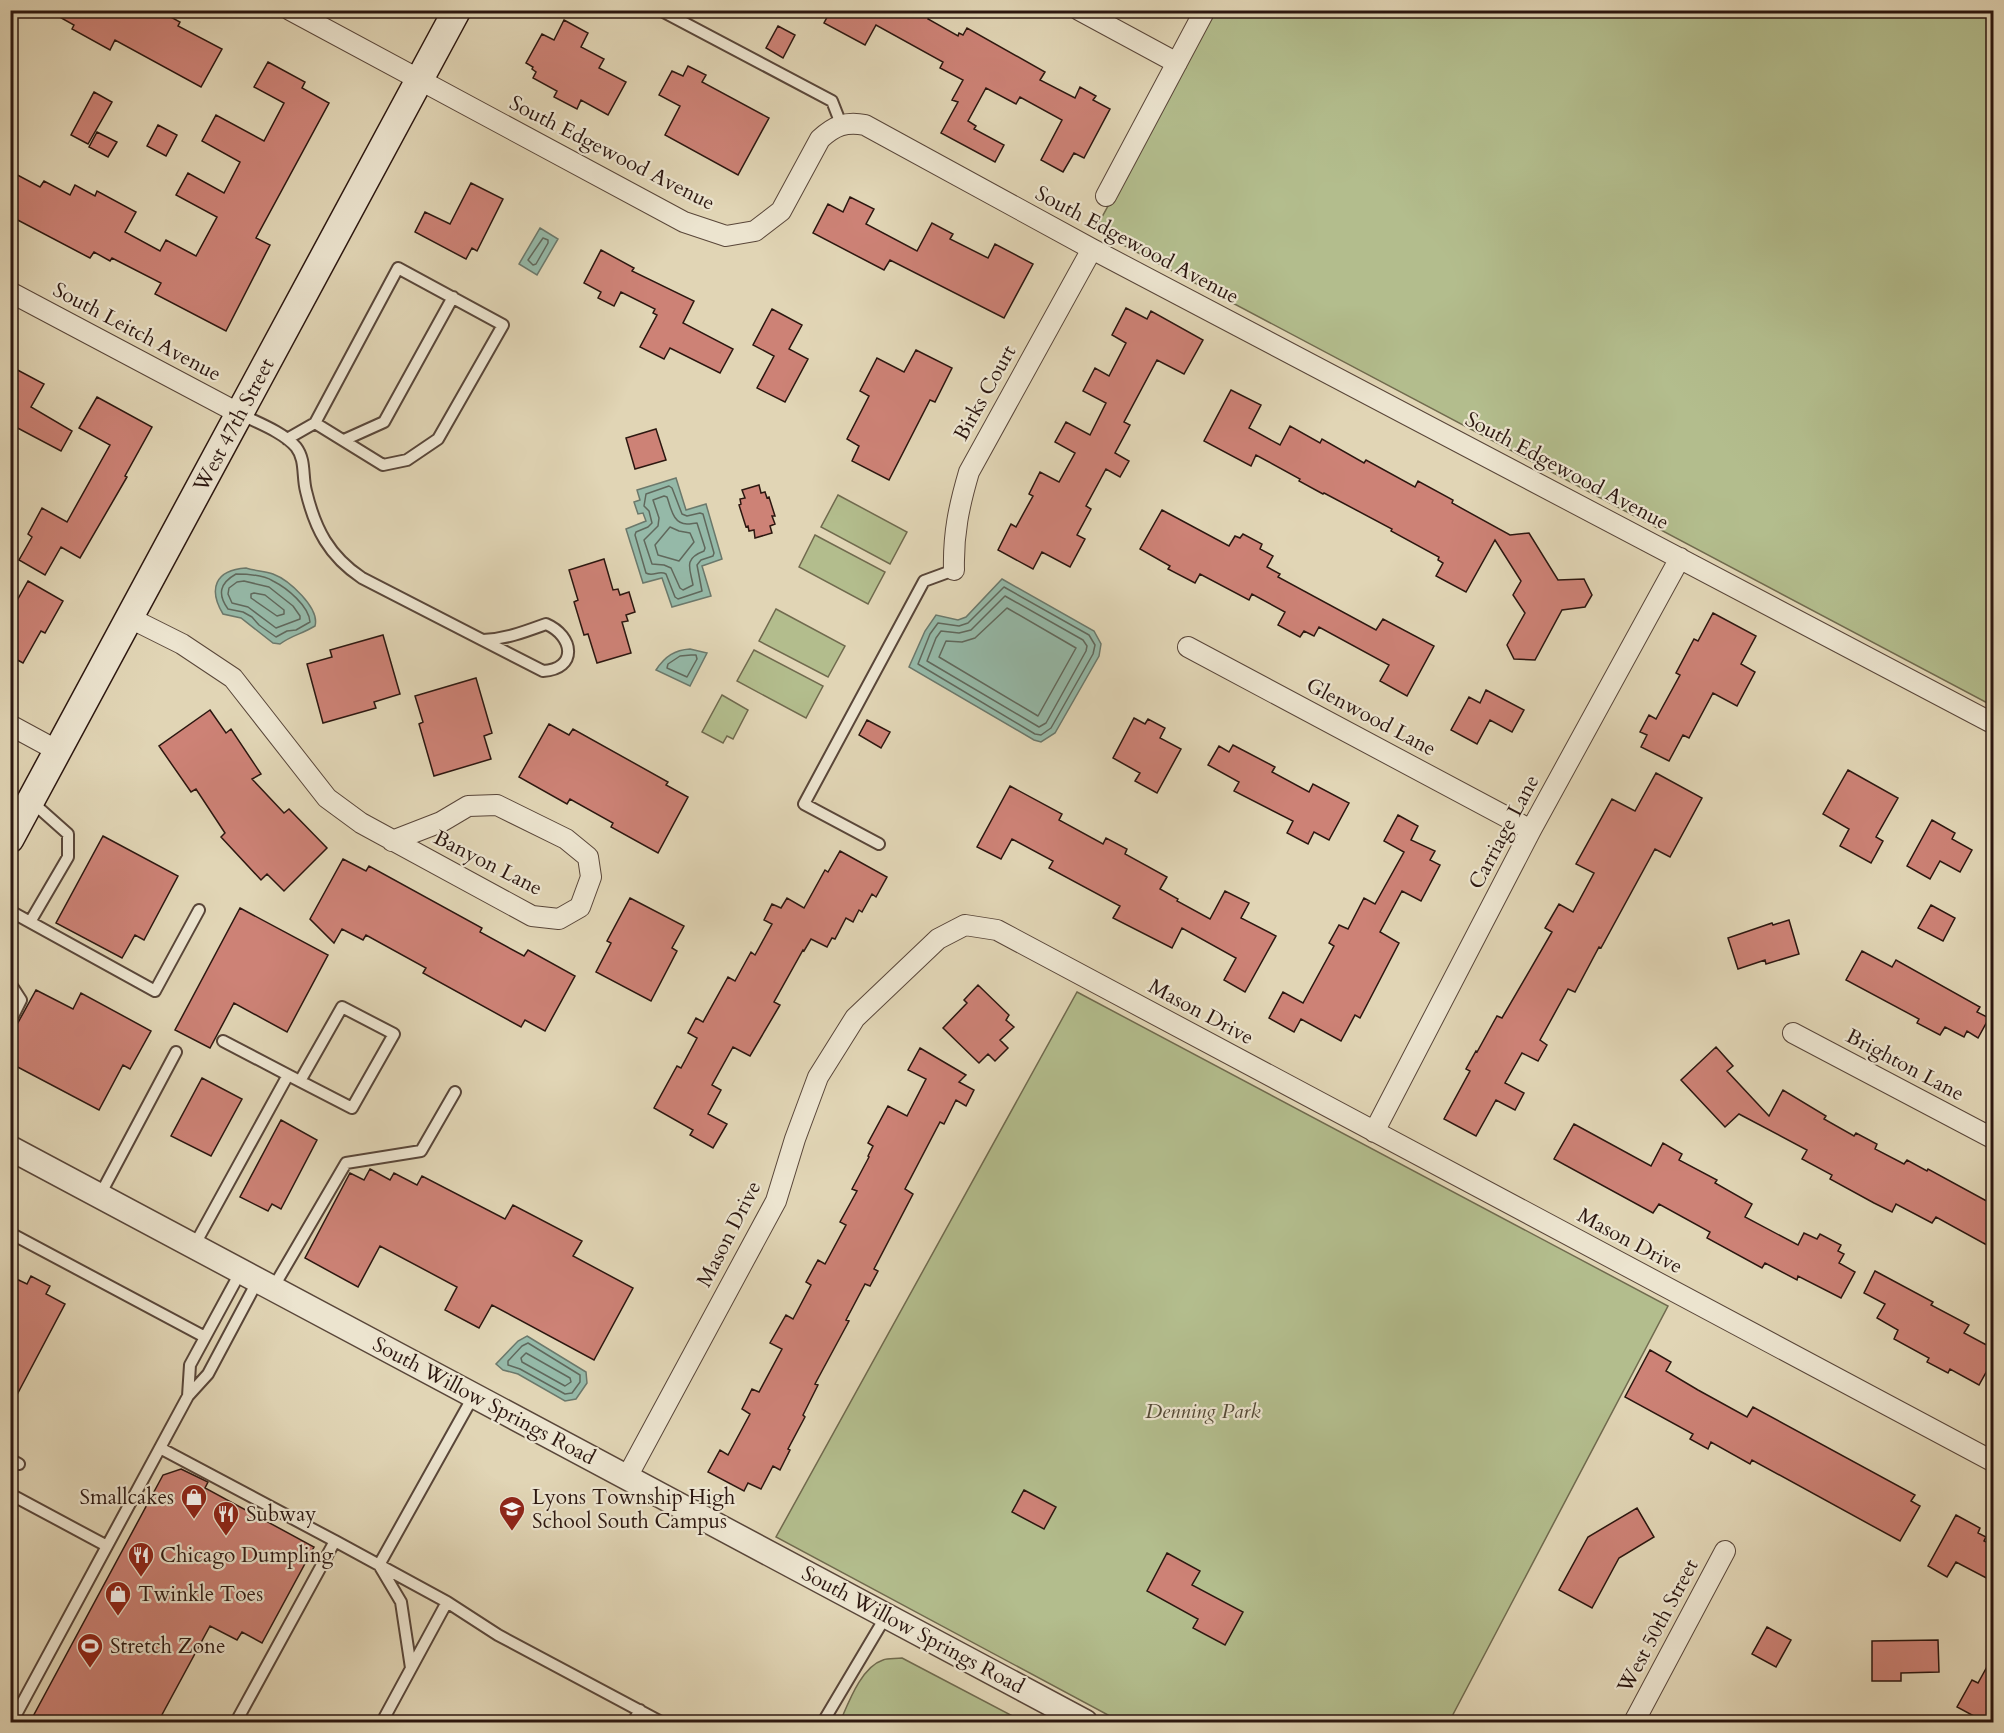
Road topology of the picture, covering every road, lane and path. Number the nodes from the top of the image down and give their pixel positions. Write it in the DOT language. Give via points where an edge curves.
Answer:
graph roads {
  1 [pos="290,10"];
  2 [pos="457,10"];
  3 [pos="660,10"];
  4 [pos="1079,10"];
  5 [pos="1205,10"];
  6 [pos="1177,63"];
  7 [pos="420,80"];
  8 [pos="841,124"];
  9 [pos="1106,196"];
  10 [pos="1092,249"];
  11 [pos="10,292"];
  12 [pos="453,297"];
  13 [pos="240,414"];
  14 [pos="315,423"];
  15 [pos="287,439"];
  16 [pos="344,440"];
  17 [pos="1680,558"];
  18 [pos="954,570"];
  19 [pos="130,618"];
  20 [pos="483,640"];
  21 [pos="1188,646"];
  22 [pos="1994,724"];
  23 [pos="10,725"];
  24 [pos="58,751"];
  25 [pos="31,802"];
  26 [pos="1531,830"];
  27 [pos="10,839"];
  28 [pos="393,841"];
  29 [pos="879,844"];
  30 [pos="199,910"];
  31 [pos="10,911"];
  32 [pos="30,922"];
  33 [pos="10,983"];
  34 [pos="10,1022"];
  35 [pos="1793,1033"];
  36 [pos="223,1041"];
  37 [pos="176,1052"];
  38 [pos="288,1075"];
  39 [pos="300,1081"];
  40 [pos="455,1092"];
  41 [pos="1374,1132"];
  42 [pos="1994,1139"];
  43 [pos="10,1148"];
  44 [pos="100,1195"];
  45 [pos="10,1233"];
  46 [pos="194,1246"];
  47 [pos="257,1280"];
  48 [pos="205,1337"];
  49 [pos="474,1395"];
  50 [pos="188,1396"];
  51 [pos="160,1448"];
  52 [pos="1994,1462"];
  53 [pos="627,1477"];
  54 [pos="10,1494"];
  55 [pos="335,1541"];
  56 [pos="107,1546"];
  57 [pos="1725,1551"];
  58 [pos="379,1565"];
  59 [pos="447,1602"];
  60 [pos="886,1616"];
  61 [pos="411,1668"];
  62 [pos="640,1710"];
  63 [pos="12,1722"];
  64 [pos="236,1722"];
  65 [pos="381,1722"];
  66 [pos="633,1722"];
  67 [pos="661,1722"];
  68 [pos="822,1722"];
  69 [pos="1085,1722"];
  70 [pos="1634,1722"];
  1 -- 7 [label="street, South Edgewood Avenue"];
  2 -- 7 [label="main road, West 47th Street"];
  3 -- 8 [label="lane" via="832,101"];
  4 -- 6 [label="street"];
  5 -- 6 [label="street"];
  6 -- 9 [label="street"];
  7 -- 8 [label="street, South Edgewood Avenue" via="684,222 726,236 755,231 781,211 820,139"];
  7 -- 13 [label="main road, West 47th Street"];
  8 -- 10 [label="street, South Edgewood Avenue" via="865,125"];
  10 -- 17 [label="street, South Edgewood Avenue"];
  10 -- 18 [label="street, Birks Court" via="969,472 957,511"];
  11 -- 13 [label="street, South Leitch Avenue"];
  12 -- 14 [label="lane" via="398,268"];
  12 -- 16 [label="lane" via="384,422"];
  12 -- 16 [label="lane" via="503,325 438,439 407,460 383,465"];
  13 -- 15 [label="lane"];
  13 -- 19 [label="main road, West 47th Street"];
  14 -- 15 [label="lane"];
  14 -- 16 [label="lane"];
  15 -- 20 [label="lane" via="304,463 306,492 324,543 347,568"];
  17 -- 22 [label="street, South Edgewood Avenue"];
  17 -- 26 [label="street, Carriage Lane"];
  18 -- 29 [label="lane" via="924,581 804,804"];
  19 -- 24 [label="main road, West 47th Street"];
  19 -- 28 [label="street, Banyon Lane" via="182,644 233,678 327,798"];
  20 -- 20 [label="lane" via="543,671 562,666 567,657 564,637 546,624 517,636"];
  21 -- 26 [label="street, Glenwood Lane"];
  23 -- 24 [label="street"];
  24 -- 25 [label="main road, West 47th Street"];
  25 -- 27 [label="main road, West 47th Street"];
  25 -- 32 [label="lane" via="68,834 68,857"];
  26 -- 41 [label="street, Carriage Lane"];
  28 -- 28 [label="street, Banyon Lane" via="532,916 559,919 580,907 591,877 588,857 566,839 497,804 468,806 441,822"];
  30 -- 32 [label="lane" via="155,991"];
  31 -- 32 [label="lane"];
  33 -- 34 [label="lane" via="21,1000"];
  35 -- 42 [label="street, Brighton Lane"];
  36 -- 38 [label="lane"];
  37 -- 44 [label="lane"];
  38 -- 39 [label="lane"];
  38 -- 46 [label="lane"];
  39 -- 39 [label="lane" via="352,1108 394,1034 342,1007"];
  40 -- 47 [label="lane" via="421,1151 346,1163"];
  41 -- 52 [label="street, Mason Drive"];
  41 -- 53 [label="street, Mason Drive" via="997,930 965,925 938,939 855,1018 818,1077 776,1202"];
  43 -- 44 [label="street, South Willow Springs Road"];
  44 -- 46 [label="street, South Willow Springs Road"];
  45 -- 48 [label="lane"];
  46 -- 47 [label="street, South Willow Springs Road"];
  47 -- 48 [label="lane"];
  47 -- 49 [label="street, South Willow Springs Road"];
  47 -- 50 [label="lane" via="208,1374"];
  48 -- 50 [label="lane" via="190,1365"];
  49 -- 53 [label="street, South Willow Springs Road"];
  49 -- 58 [label="lane"];
  50 -- 51 [label="lane"];
  51 -- 55 [label="lane"];
  51 -- 56 [label="lane"];
  53 -- 60 [label="street, South Willow Springs Road"];
  54 -- 56 [label="lane"];
  55 -- 58 [label="lane"];
  55 -- 64 [label="lane"];
  56 -- 63 [label="lane"];
  57 -- 70 [label="street, West 50th Street"];
  58 -- 59 [label="lane"];
  58 -- 61 [label="lane" via="401,1602"];
  59 -- 61 [label="lane"];
  59 -- 62 [label="lane" via="498,1635"];
  60 -- 68 [label="lane"];
  60 -- 69 [label="street, South Willow Springs Road"];
  61 -- 65 [label="lane"];
  62 -- 66 [label="lane"];
  62 -- 67 [label="lane"];
}
